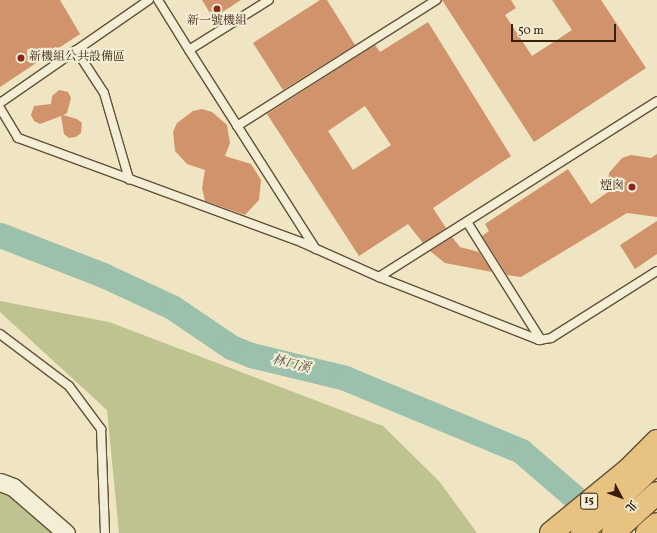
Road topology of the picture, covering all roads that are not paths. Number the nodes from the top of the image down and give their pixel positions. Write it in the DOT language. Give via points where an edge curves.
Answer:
graph roads {
  1 [pos="149,0"];
  2 [pos="158,0"];
  3 [pos="269,0"];
  4 [pos="436,0"];
  5 [pos="76,50"];
  6 [pos="189,50"];
  7 [pos="657,101"];
  8 [pos="0,103"];
  9 [pos="0,108"];
  10 [pos="237,126"];
  11 [pos="129,179"];
  12 [pos="467,222"];
  13 [pos="316,249"];
  14 [pos="657,270"];
  15 [pos="379,277"];
  16 [pos="0,334"];
  17 [pos="541,340"];
  18 [pos="657,441"];
  19 [pos="657,462"];
  20 [pos="0,482"];
  21 [pos="657,493"];
  22 [pos="657,524"];
  23 [pos="66,533"];
  24 [pos="105,533"];
  25 [pos="551,533"];
  26 [pos="582,533"];
  27 [pos="613,533"];
  28 [pos="647,533"];
  1 -- 5 [label="lane"];
  2 -- 6 [label="lane"];
  3 -- 6 [label="lane"];
  4 -- 10 [label="lane"];
  5 -- 8 [label="lane"];
  5 -- 11 [label="lane" via="104,93"];
  6 -- 10 [label="lane"];
  7 -- 12 [label="lane"];
  9 -- 11 [label="lane" via="18,138"];
  10 -- 13 [label="lane"];
  11 -- 13 [label="lane"];
  12 -- 15 [label="lane"];
  12 -- 17 [label="lane"];
  13 -- 15 [label="lane"];
  14 -- 17 [label="lane" via="551,338"];
  15 -- 17 [label="lane"];
  16 -- 24 [label="lane" via="69,386 102,429"];
  18 -- 25 [label="main road, 15" via="628,470"];
  19 -- 26 [label="main road"];
  20 -- 23 [label="street" via="13,487"];
  21 -- 27 [label="main road"];
  22 -- 28 [label="main road"];
}
